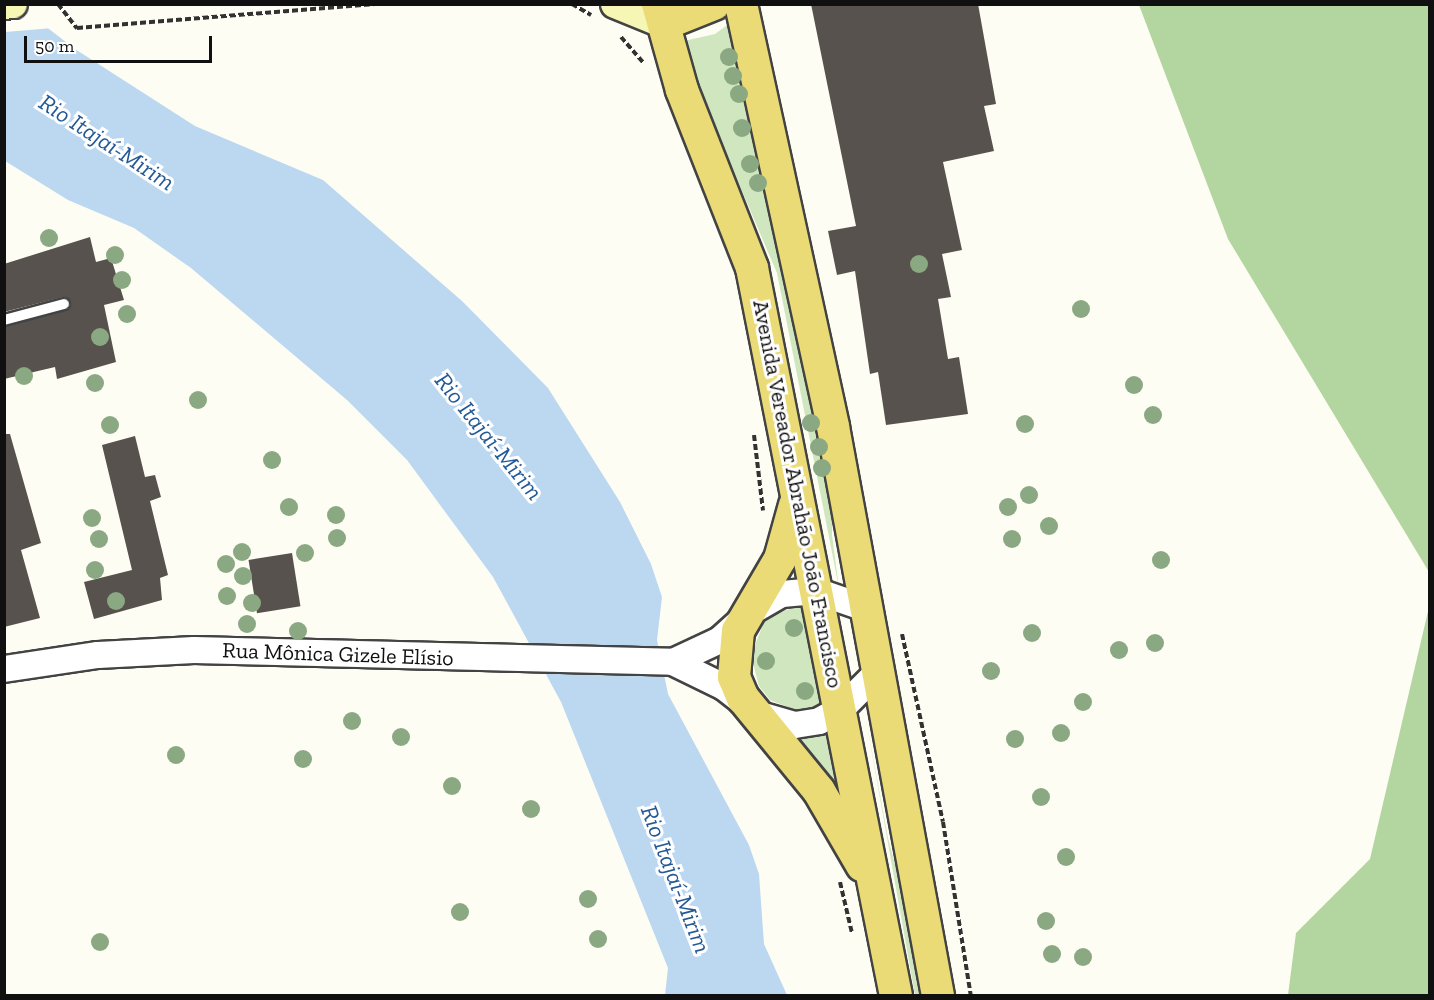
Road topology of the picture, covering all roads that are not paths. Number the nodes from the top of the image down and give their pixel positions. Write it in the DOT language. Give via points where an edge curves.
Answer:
graph roads {
  1 [pos="13,4"];
  2 [pos="714,4"];
  3 [pos="741,4"];
  4 [pos="4,5"];
  5 [pos="661,14"];
  6 [pos="608,17"];
  7 [pos="64,304"];
  8 [pos="4,320"];
  9 [pos="798,490"];
  10 [pos="816,591"];
  11 [pos="868,609"];
  12 [pos="743,619"];
  13 [pos="664,662"];
  14 [pos="4,669"];
  15 [pos="880,670"];
  16 [pos="750,707"];
  17 [pos="841,709"];
  18 [pos="879,901"];
  19 [pos="896,996"];
  20 [pos="938,996"];
  1 -- 4 [label="main road"];
  2 -- 5 [label="main road"];
  3 -- 11 [label="main road, Avenida Vereador Abrahão João Francisco"];
  5 -- 6 [label="main road"];
  5 -- 9 [label="main road, Avenida Vereador Abrahão João Francisco" via="682,90 752,268"];
  7 -- 8 [label="lane"];
  9 -- 10 [label="main road, Avenida Vereador Abrahão João Francisco"];
  9 -- 12 [label="main road" via="780,559"];
  10 -- 11 [label="street, Rua Mônica Gizele Elísio"];
  10 -- 12 [label="street, Rua Mônica Gizele Elísio" via="771,598"];
  10 -- 17 [label="main road, Avenida Vereador Abrahão João Francisco"];
  11 -- 15 [label="main road, Avenida Vereador Abrahão João Francisco"];
  12 -- 13 [label="street, Rua Mônica Gizele Elísio" via="720,640"];
  12 -- 16 [label="main road" via="733,665"];
  13 -- 14 [label="street, Rua Mônica Gizele Elísio" via="170,650"];
  13 -- 16 [label="street, Rua Mônica Gizele Elísio" via="710,679"];
  15 -- 17 [label="street, Rua Mônica Gizele Elísio"];
  15 -- 20 [label="main road, Avenida Vereador Abrahão João Francisco"];
  16 -- 17 [label="street, Rua Mônica Gizele Elísio" via="771,720 795,725 819,721"];
  16 -- 18 [label="main road" via="828,805"];
  17 -- 18 [label="main road, Avenida Vereador Abrahão João Francisco"];
  18 -- 19 [label="main road, Avenida Vereador Abrahão João Francisco"];
}
